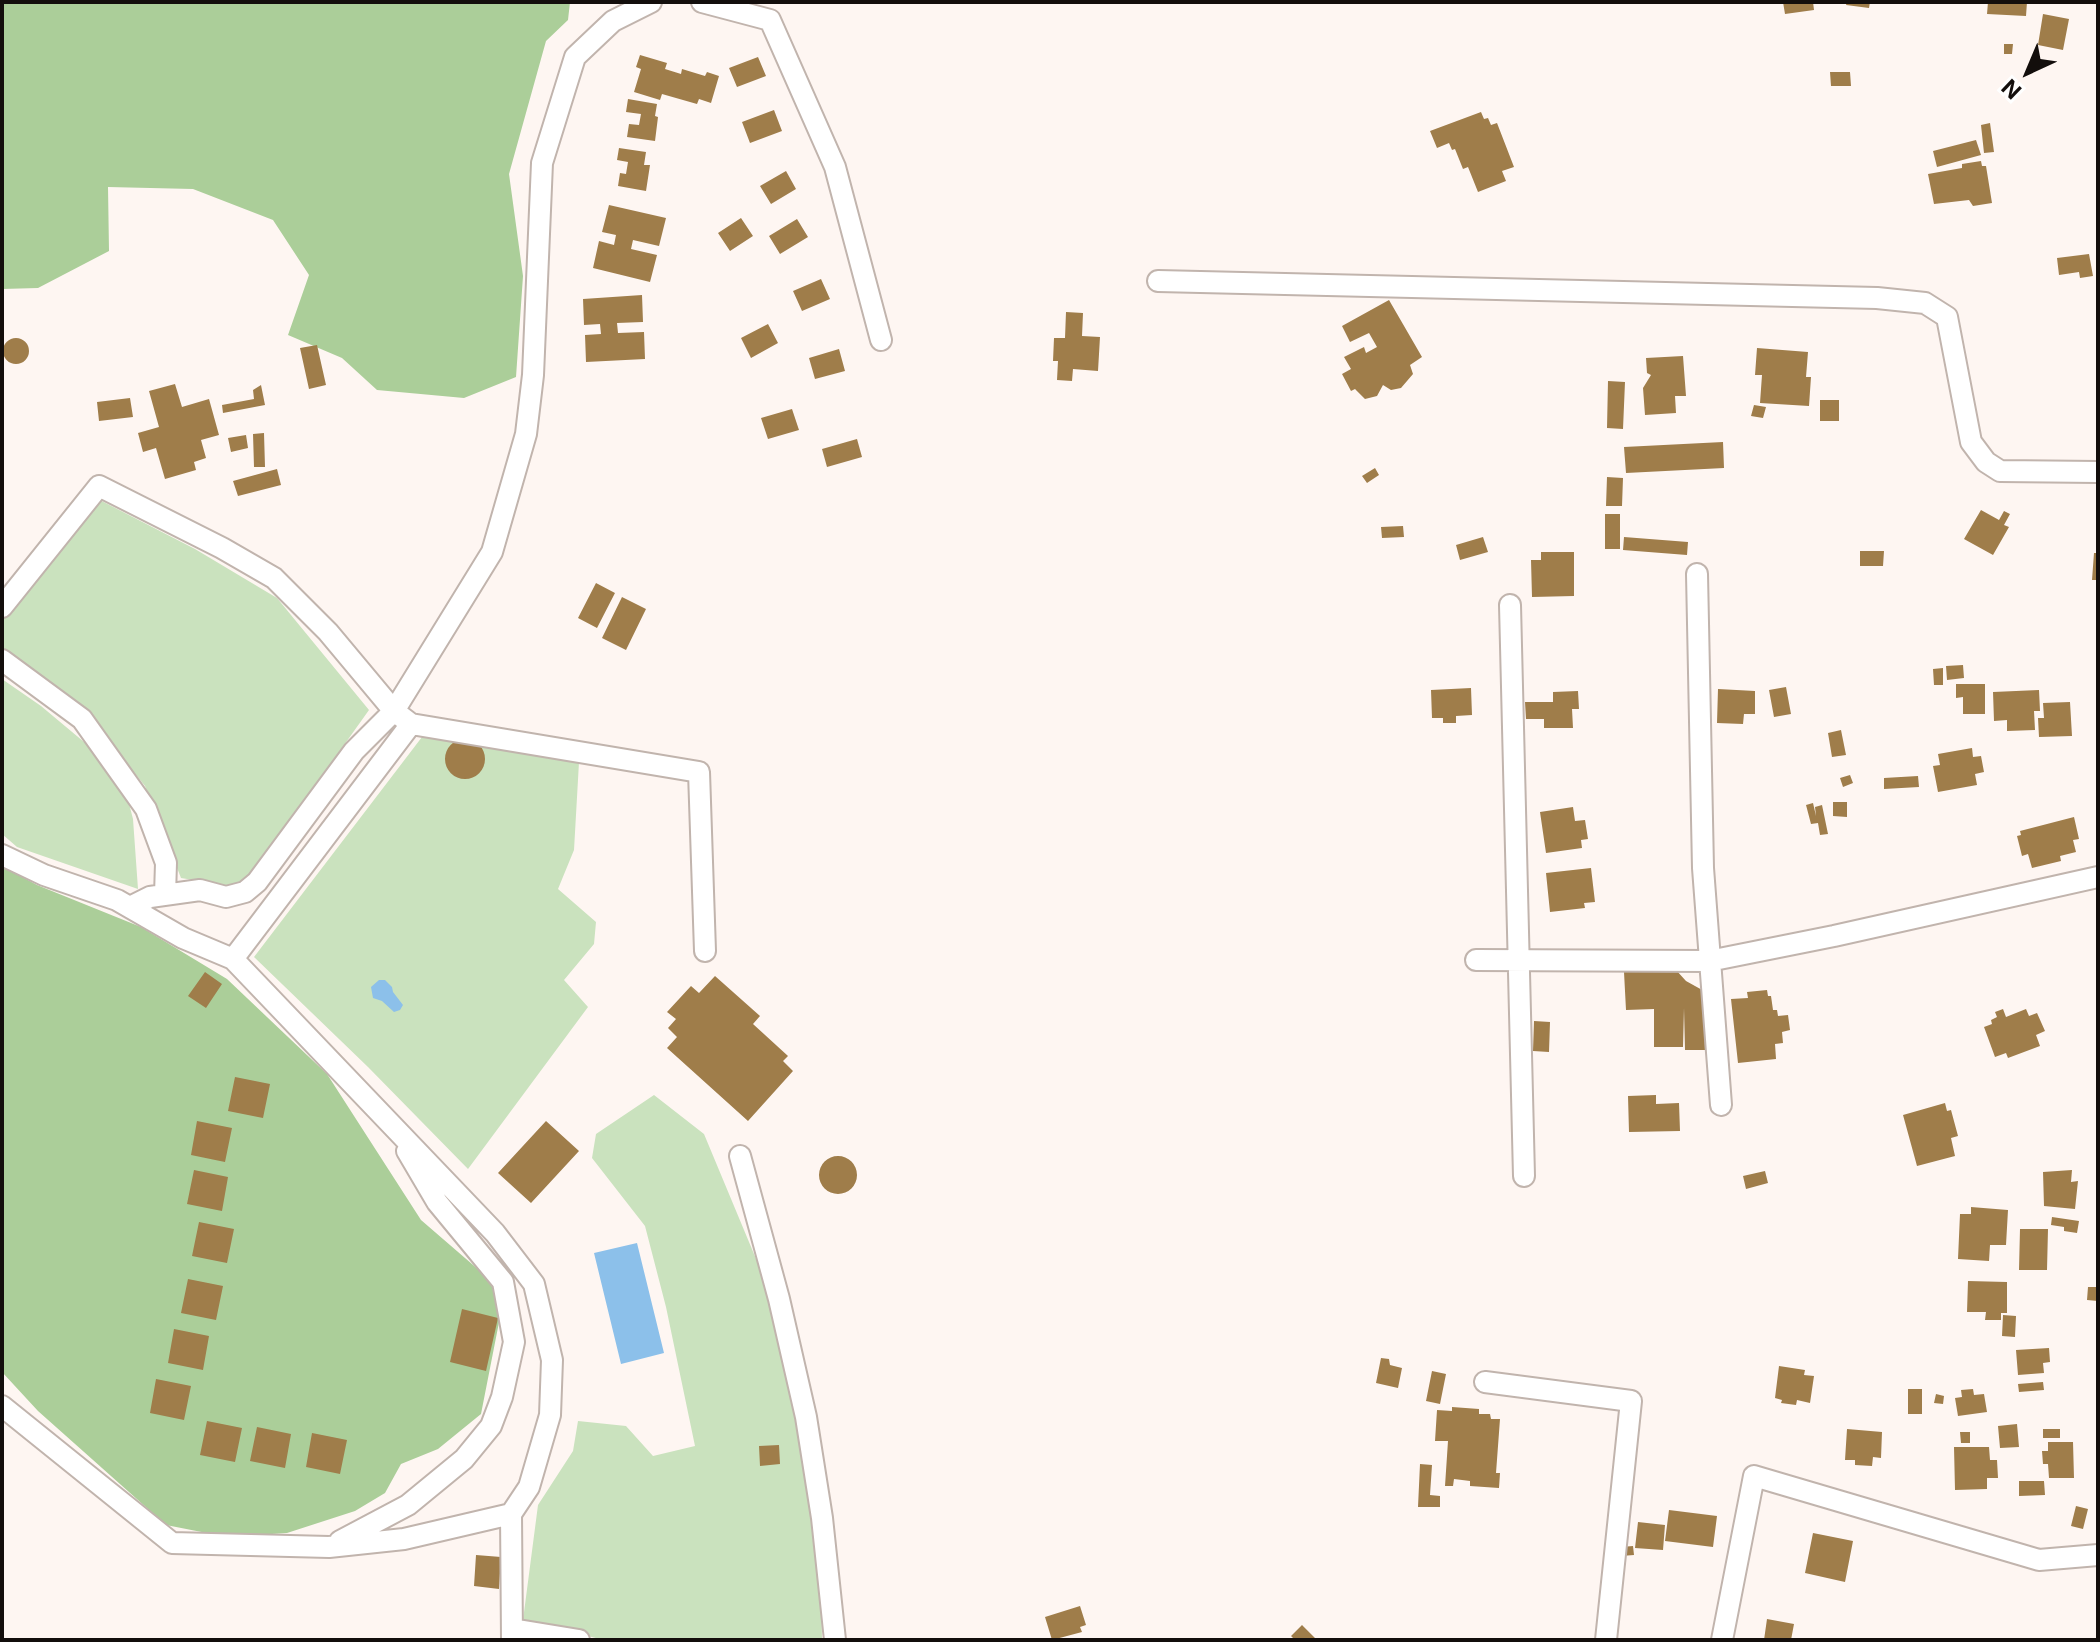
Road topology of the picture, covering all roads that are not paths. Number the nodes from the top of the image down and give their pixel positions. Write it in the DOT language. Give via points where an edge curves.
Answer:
graph roads {
  1 [pos="651,2"];
  2 [pos="702,2"];
  3 [pos="1158,281"];
  4 [pos="881,340"];
  5 [pos="2098,472"];
  6 [pos="1697,574"];
  7 [pos="1510,605"];
  8 [pos="2,607"];
  9 [pos="2,660"];
  10 [pos="394,711"];
  11 [pos="411,724"];
  12 [pos="2,855"];
  13 [pos="2098,877"];
  14 [pos="165,895"];
  15 [pos="130,907"];
  16 [pos="705,951"];
  17 [pos="233,959"];
  18 [pos="1476,960"];
  19 [pos="1517,960"];
  20 [pos="1709,961"];
  21 [pos="1721,1105"];
  22 [pos="387,1117"];
  23 [pos="740,1156"];
  24 [pos="1524,1176"];
  25 [pos="1485,1382"];
  26 [pos="2,1406"];
  27 [pos="511,1514"];
  28 [pos="329,1547"];
  29 [pos="2098,1555"];
  30 [pos="512,1634"];
  31 [pos="579,1640"];
  32 [pos="835,1640"];
  33 [pos="1606,1640"];
  34 [pos="1722,1640"];
  1 -- 10 [label="street" via="613,21 575,57 542,163 526,434 492,552"];
  2 -- 4 [label="street" via="770,20 835,167"];
  3 -- 5 [label="street" via="1925,303 1947,317 1971,442 1986,462 2000,471"];
  6 -- 20 [label="street"];
  7 -- 19 [label="street"];
  8 -- 10 [label="street" via="99,486 274,578"];
  9 -- 14 [label="street" via="82,719 146,809 166,863"];
  10 -- 11 [label="street"];
  10 -- 14 [label="street" via="354,751 245,892 226,897 200,890"];
  11 -- 16 [label="street" via="699,772"];
  11 -- 17 [label="street"];
  12 -- 15 [label="street"];
  13 -- 20 [label="street"];
  14 -- 15 [label="street"];
  15 -- 17 [label="street"];
  17 -- 22 [label="street"];
  18 -- 19 [label="street"];
  19 -- 20 [label="street"];
  19 -- 24 [label="street"];
  20 -- 21 [label="street"];
  22 -- 27 [label="street" via="495,1233 534,1284 552,1360 550,1415 529,1487"];
  22 -- 28 [label="street" via="437,1202 503,1282 514,1342 491,1426 464,1459 408,1505"];
  23 -- 32 [label="street" via="806,1417"];
  25 -- 33 [label="street" via="1631,1401"];
  26 -- 28 [label="street" via="172,1543"];
  27 -- 28 [label="street" via="404,1539"];
  27 -- 30 [label="street"];
  29 -- 34 [label="street" via="2039,1560 1754,1476"];
  30 -- 31 [label="street"];
}
